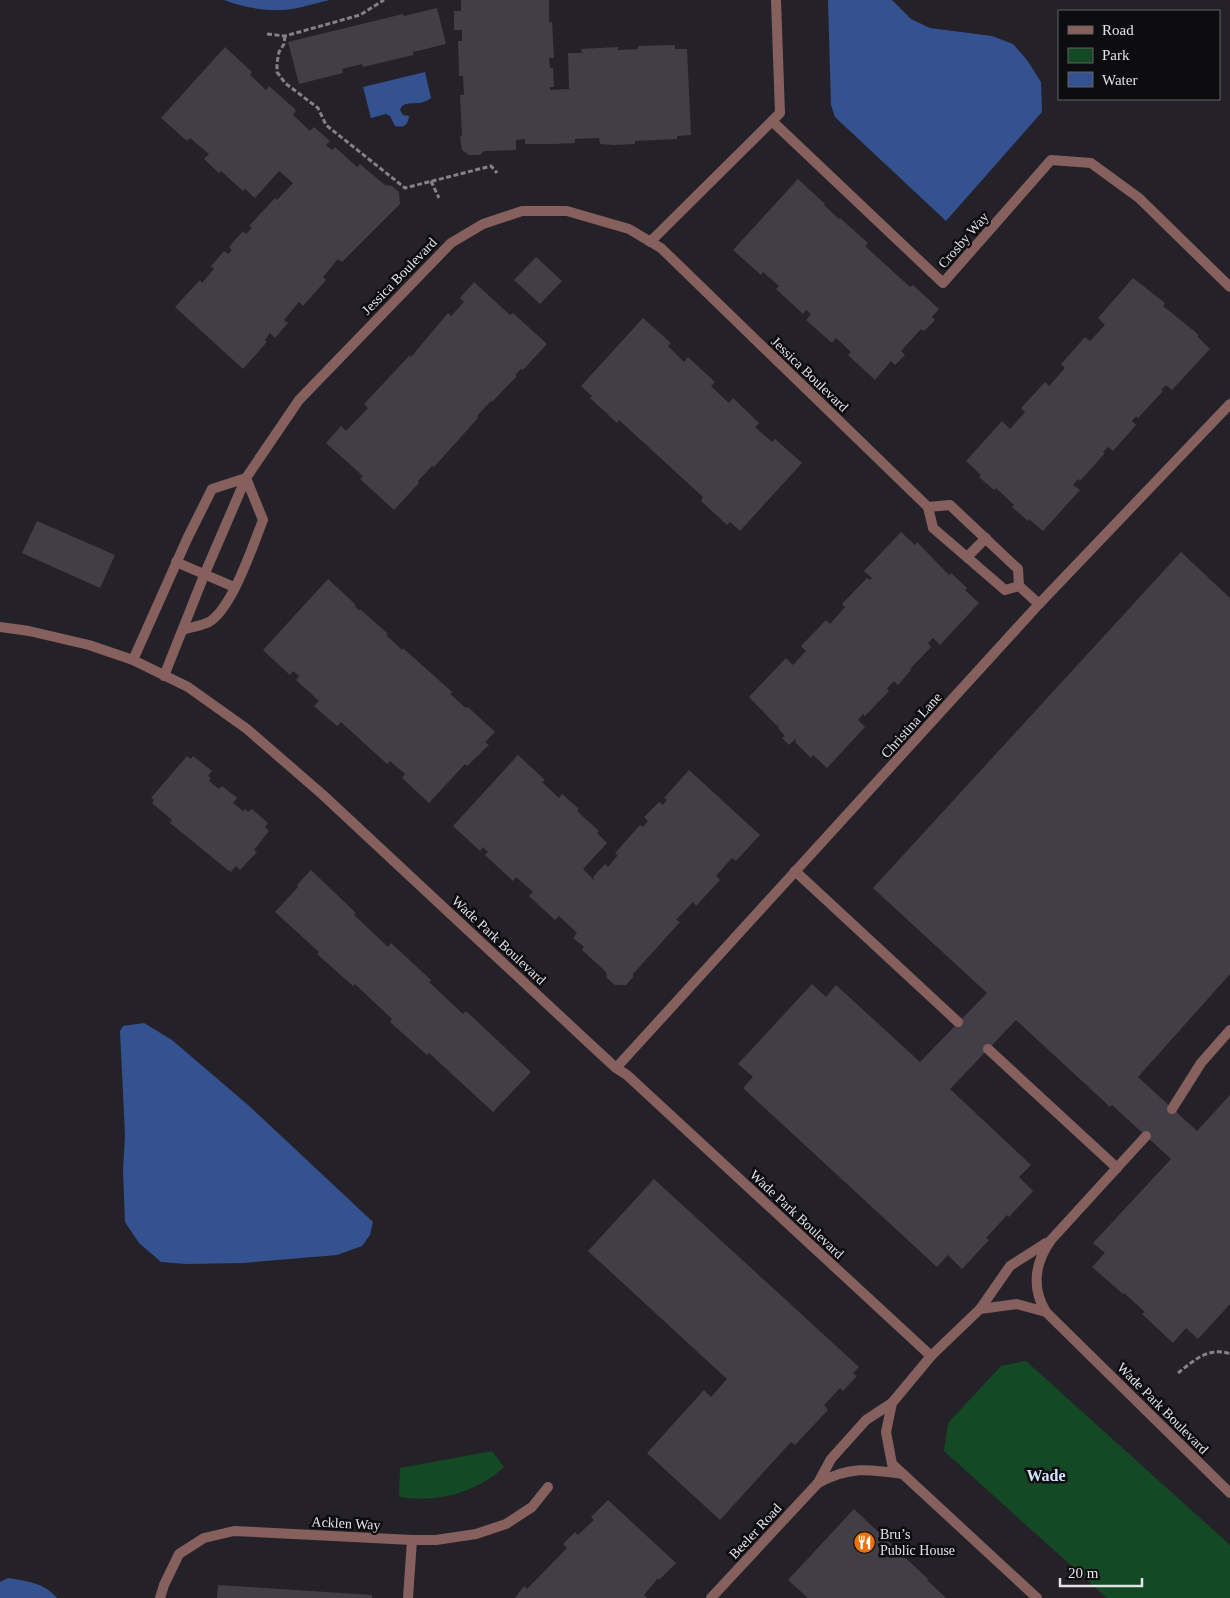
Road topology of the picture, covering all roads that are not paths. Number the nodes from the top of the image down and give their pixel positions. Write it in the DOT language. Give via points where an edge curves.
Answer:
graph roads {
  1 [pos="776,0"];
  2 [pos="772,121"];
  3 [pos="650,242"];
  4 [pos="1230,287"];
  5 [pos="1230,404"];
  6 [pos="246,478"];
  7 [pos="928,507"];
  8 [pos="986,538"];
  9 [pos="967,557"];
  10 [pos="176,562"];
  11 [pos="205,573"];
  12 [pos="1019,586"];
  13 [pos="234,587"];
  14 [pos="1039,604"];
  15 [pos="0,627"];
  16 [pos="183,630"];
  17 [pos="133,660"];
  18 [pos="164,676"];
  19 [pos="795,871"];
  20 [pos="958,1022"];
  21 [pos="1230,1030"];
  22 [pos="988,1049"];
  23 [pos="616,1068"];
  24 [pos="1172,1109"];
  25 [pos="1146,1136"];
  26 [pos="1117,1168"];
  27 [pos="1051,1240"];
  28 [pos="980,1309"];
  29 [pos="1046,1312"];
  30 [pos="931,1356"];
  31 [pos="892,1403"];
  32 [pos="904,1474"];
  33 [pos="818,1483"];
  34 [pos="548,1487"];
  35 [pos="1230,1493"];
  36 [pos="412,1540"];
  37 [pos="160,1598"];
  38 [pos="408,1598"];
  39 [pos="711,1598"];
  40 [pos="1038,1598"];
  1 -- 2 [label="street" via="780,113"];
  2 -- 3 [label="street"];
  2 -- 4 [label="street, Crosby Way" via="943,283 1051,160 1091,163 1139,198"];
  3 -- 6 [label="street, Jessica Boulevard" via="629,229 567,211 522,210 483,224 451,243 298,400"];
  3 -- 7 [label="street, Jessica Boulevard" via="661,248"];
  5 -- 14 [label="street, Christina Lane"];
  6 -- 10 [label="street" via="212,489"];
  6 -- 11 [label="street, Jessica Boulevard"];
  6 -- 13 [label="street" via="263,520"];
  7 -- 8 [label="street" via="950,505"];
  7 -- 9 [label="street, Jessica Boulevard" via="933,528"];
  8 -- 9 [label="street"];
  8 -- 12 [label="street" via="1018,569"];
  9 -- 12 [label="street, Jessica Boulevard" via="1005,590"];
  10 -- 11 [label="street"];
  10 -- 17 [label="street"];
  11 -- 13 [label="street"];
  11 -- 16 [label="street, Jessica Boulevard"];
  12 -- 14 [label="street"];
  13 -- 16 [label="street" via="223,610 209,622"];
  14 -- 19 [label="street, Christina Lane"];
  15 -- 17 [label="street, Wade Park Boulevard" via="29,631"];
  16 -- 18 [label="street, Jessica Boulevard"];
  17 -- 18 [label="street, Wade Park Boulevard"];
  18 -- 23 [label="street, Wade Park Boulevard" via="188,687 247,729"];
  19 -- 20 [label="street"];
  19 -- 23 [label="street, Christina Lane"];
  21 -- 24 [label="street" via="1201,1063"];
  22 -- 26 [label="street"];
  23 -- 30 [label="street, Wade Park Boulevard"];
  25 -- 26 [label="street"];
  26 -- 27 [label="street"];
  27 -- 28 [label="street" via="1010,1266"];
  27 -- 29 [label="street" via="1038,1268 1039,1300"];
  28 -- 29 [label="street, Wade Park Boulevard" via="1017,1304"];
  28 -- 30 [label="street"];
  29 -- 35 [label="street, Wade Park Boulevard"];
  30 -- 31 [label="street"];
  31 -- 32 [label="street" via="886,1432 892,1464"];
  31 -- 33 [label="street, Beeler Road" via="866,1420 831,1459"];
  32 -- 33 [label="street, Beeler Road" via="855,1470 835,1474"];
  32 -- 40 [label="street"];
  33 -- 39 [label="street, Beeler Road"];
  34 -- 36 [label="street, Acklen Way" via="532,1507 506,1524 476,1534"];
  36 -- 37 [label="street, Acklen Way" via="234,1531 204,1538 179,1554"];
  36 -- 38 [label="street"];
}
